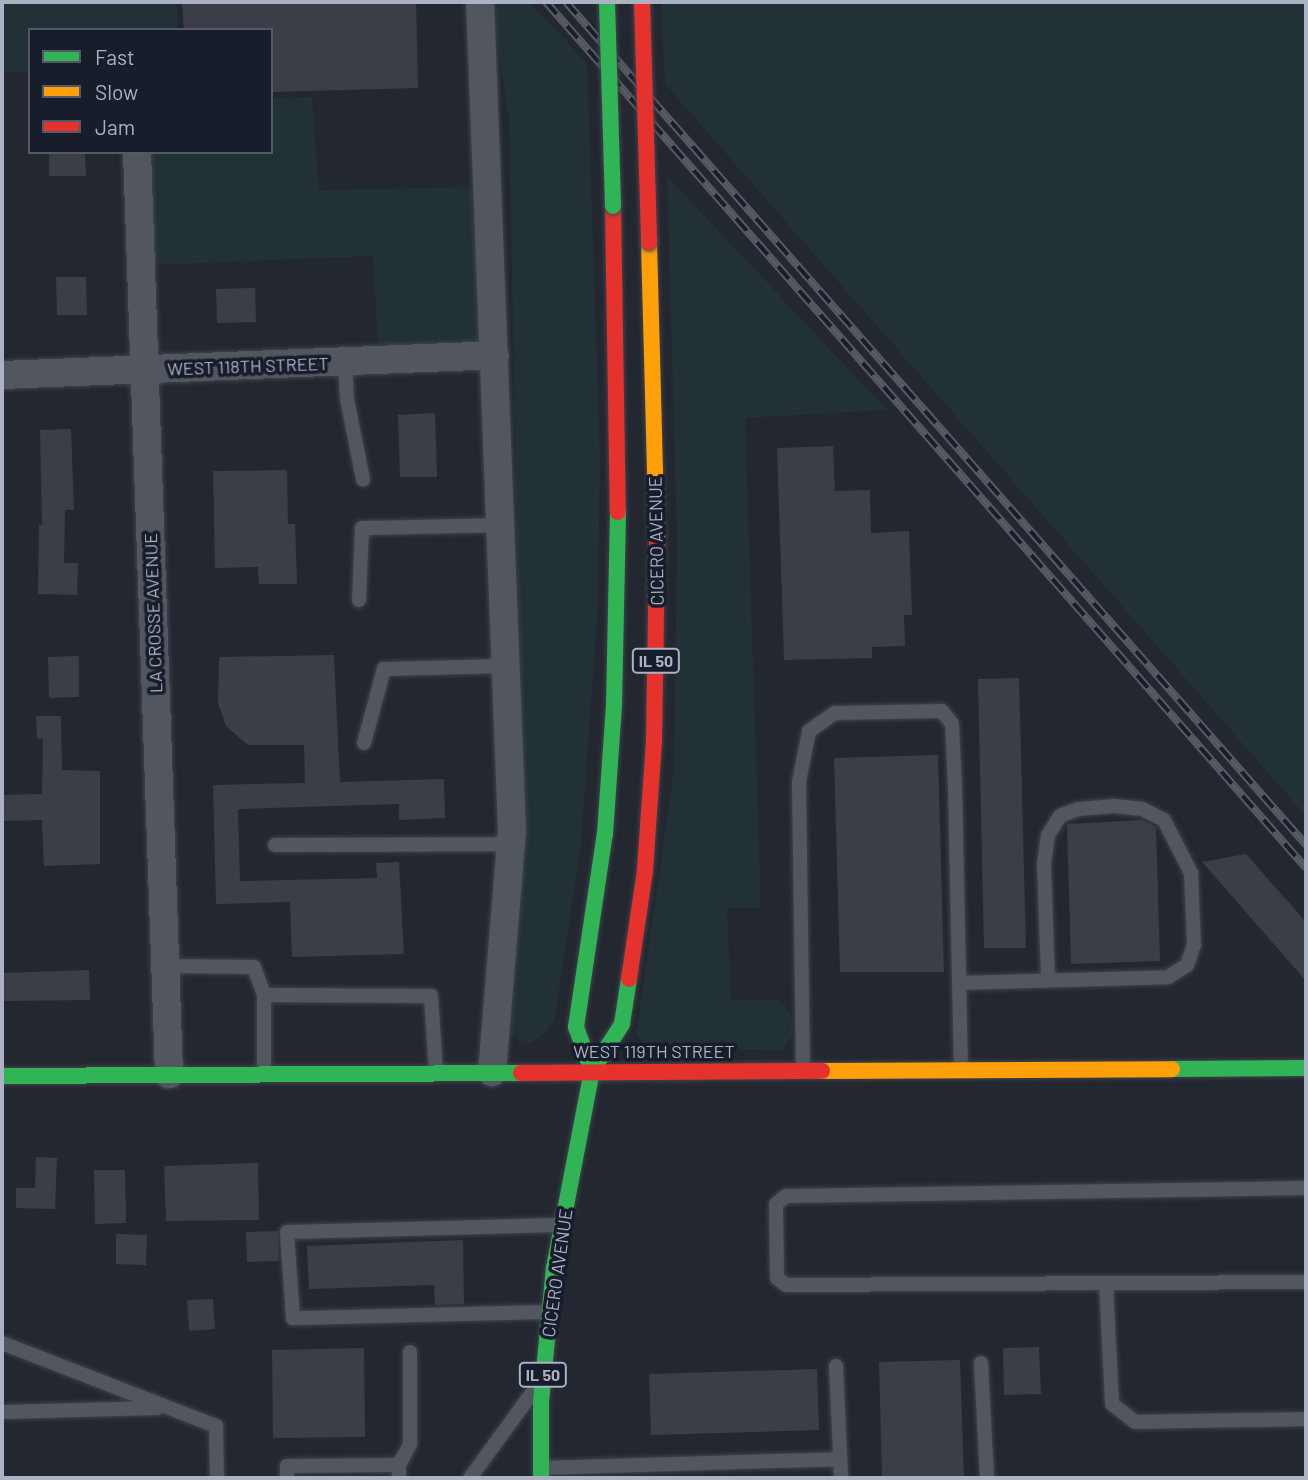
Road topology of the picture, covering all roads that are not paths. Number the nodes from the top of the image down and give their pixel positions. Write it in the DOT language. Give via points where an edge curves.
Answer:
graph roads {
  1 [pos="480,2"];
  2 [pos="607,2"];
  3 [pos="642,2"];
  4 [pos="136,154"];
  5 [pos="495,355"];
  6 [pos="345,362"];
  7 [pos="144,370"];
  8 [pos="2,375"];
  9 [pos="363,479"];
  10 [pos="501,525"];
  11 [pos="359,600"];
  12 [pos="506,666"];
  13 [pos="364,743"];
  14 [pos="511,844"];
  15 [pos="275,845"];
  16 [pos="165,967"];
  17 [pos="1048,980"];
  18 [pos="959,983"];
  19 [pos="264,995"];
  20 [pos="961,1068"];
  21 [pos="1306,1068"];
  22 [pos="803,1069"];
  23 [pos="592,1071"];
  24 [pos="436,1072"];
  25 [pos="492,1072"];
  26 [pos="264,1073"];
  27 [pos="169,1074"];
  28 [pos="2,1076"];
  29 [pos="1306,1188"];
  30 [pos="562,1225"];
  31 [pos="1306,1282"];
  32 [pos="1106,1284"];
  33 [pos="549,1312"];
  34 [pos="2,1343"];
  35 [pos="410,1352"];
  36 [pos="981,1363"];
  37 [pos="836,1366"];
  38 [pos="543,1378"];
  39 [pos="163,1407"];
  40 [pos="2,1412"];
  41 [pos="1306,1419"];
  42 [pos="840,1459"];
  43 [pos="399,1471"];
  44 [pos="541,1473"];
  45 [pos="218,1478"];
  46 [pos="287,1478"];
  47 [pos="470,1478"];
  48 [pos="841,1478"];
  49 [pos="988,1478"];
  1 -- 5 [label="street"];
  2 -- 23 [label="main road, IL 50, bridge" via="618,542 605,834 576,1027"];
  3 -- 23 [label="main road, CICERO AVENUE / IL 50, bridge" via="658,578 654,740 645,870 622,1024"];
  4 -- 7 [label="street, LA CROSSE AVENUE"];
  5 -- 6 [label="street, WEST 118TH STREET"];
  5 -- 10 [label="street"];
  6 -- 7 [label="street, WEST 118TH STREET"];
  6 -- 9 [label="lane" via="346,399"];
  7 -- 8 [label="street, WEST 118TH STREET"];
  7 -- 16 [label="street, LA CROSSE AVENUE"];
  10 -- 11 [label="lane" via="362,528"];
  10 -- 12 [label="street"];
  12 -- 13 [label="lane" via="384,669"];
  12 -- 14 [label="street"];
  14 -- 15 [label="lane"];
  14 -- 25 [label="street"];
  16 -- 19 [label="lane" via="254,967"];
  16 -- 27 [label="street, LA CROSSE AVENUE"];
  17 -- 17 [label="lane" via="1168,977 1186,965 1194,944 1191,873 1164,820 1142,809 1114,806 1078,808 1060,816 1048,835 1044,864"];
  17 -- 18 [label="lane"];
  18 -- 20 [label="lane"];
  18 -- 22 [label="lane" via="952,724 942,711 835,712 809,730 799,782"];
  19 -- 24 [label="lane" via="431,996"];
  19 -- 26 [label="lane"];
  20 -- 21 [label="main road, WEST 119TH STREET"];
  20 -- 22 [label="main road, WEST 119TH STREET"];
  22 -- 23 [label="main road, WEST 119TH STREET"];
  23 -- 25 [label="main road, WEST 119TH STREET"];
  23 -- 30 [label="main road, CICERO AVENUE / IL 50"];
  24 -- 25 [label="main road, WEST 119TH STREET"];
  24 -- 26 [label="main road, WEST 119TH STREET"];
  26 -- 27 [label="main road, WEST 119TH STREET"];
  27 -- 28 [label="main road, WEST 119TH STREET"];
  29 -- 32 [label="lane" via="786,1196 776,1204 777,1278 786,1286"];
  30 -- 33 [label="main road, CICERO AVENUE / IL 50"];
  30 -- 33 [label="lane" via="288,1232 293,1318"];
  31 -- 32 [label="lane"];
  32 -- 41 [label="lane" via="1112,1404 1135,1422"];
  33 -- 38 [label="main road, CICERO AVENUE / IL 50"];
  34 -- 39 [label="lane"];
  35 -- 43 [label="lane" via="410,1444"];
  36 -- 49 [label="lane"];
  37 -- 42 [label="lane"];
  38 -- 44 [label="main road, CICERO AVENUE / IL 50"];
  38 -- 47 [label="lane"];
  39 -- 40 [label="lane"];
  39 -- 45 [label="lane" via="216,1426"];
  42 -- 44 [label="lane"];
  42 -- 48 [label="lane"];
  43 -- 46 [label="lane" via="287,1466"];
}
